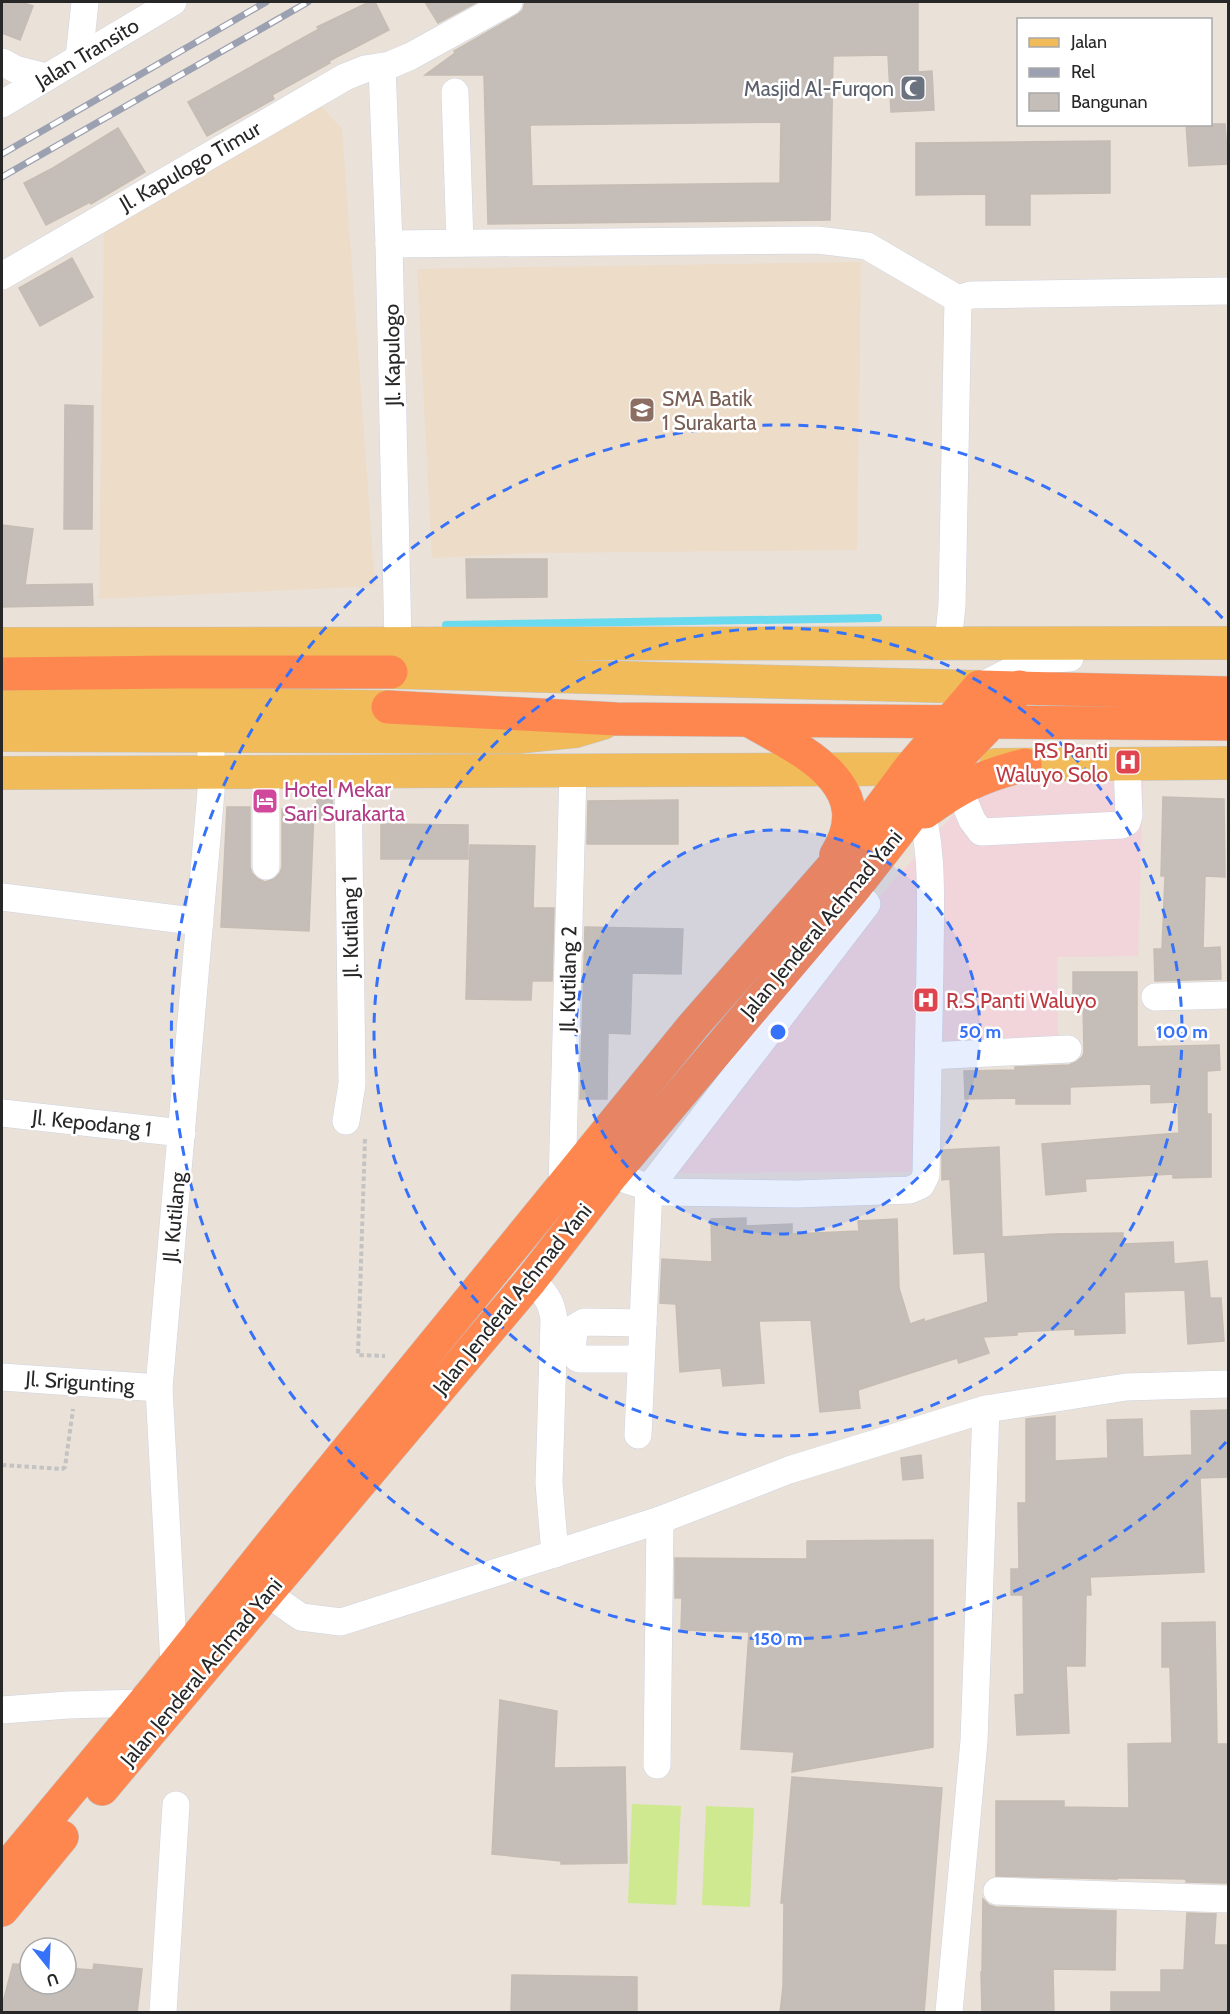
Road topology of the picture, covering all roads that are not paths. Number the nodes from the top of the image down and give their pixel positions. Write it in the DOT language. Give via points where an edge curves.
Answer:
graph roads {
  1 [pos="173,2"];
  2 [pos="509,2"];
  3 [pos="82,3"];
  4 [pos="79,58"];
  5 [pos="2,62"];
  6 [pos="382,67"];
  7 [pos="46,77"];
  8 [pos="455,92"];
  9 [pos="2,104"];
  10 [pos="460,243"];
  11 [pos="389,244"];
  12 [pos="2,276"];
  13 [pos="1228,291"];
  14 [pos="958,299"];
  15 [pos="948,643"];
  16 [pos="1228,643"];
  17 [pos="2,644"];
  18 [pos="1228,652"];
  19 [pos="395,658"];
  20 [pos="2,675"];
  21 [pos="979,687"];
  22 [pos="1020,687"];
  23 [pos="1228,693"];
  24 [pos="2,707"];
  25 [pos="388,707"];
  26 [pos="616,719"];
  27 [pos="748,720"];
  28 [pos="947,723"];
  29 [pos="991,723"];
  30 [pos="1228,724"];
  31 [pos="2,735"];
  32 [pos="211,736"];
  33 [pos="1228,763"];
  34 [pos="1127,764"];
  35 [pos="826,769"];
  36 [pos="909,769"];
  37 [pos="266,771"];
  38 [pos="348,771"];
  39 [pos="573,771"];
  40 [pos="212,772"];
  41 [pos="2,773"];
  42 [pos="954,777"];
  43 [pos="914,816"];
  44 [pos="266,866"];
  45 [pos="819,882"];
  46 [pos="2,902"];
  47 [pos="200,922"];
  48 [pos="1228,995"];
  49 [pos="1155,997"];
  50 [pos="693,1026"];
  51 [pos="754,1027"];
  52 [pos="717,1048"];
  53 [pos="1068,1049"];
  54 [pos="928,1056"];
  55 [pos="692,1079"];
  56 [pos="719,1096"];
  57 [pos="2,1113"];
  58 [pos="356,1125"];
  59 [pos="182,1133"];
  60 [pos="612,1175"];
  61 [pos="562,1187"];
  62 [pos="649,1188"];
  63 [pos="531,1280"];
  64 [pos="643,1323"];
  65 [pos="641,1359"];
  66 [pos="2,1377"];
  67 [pos="1228,1384"];
  68 [pos="159,1388"];
  69 [pos="986,1409"];
  70 [pos="638,1435"];
  71 [pos="660,1520"];
  72 [pos="555,1554"];
  73 [pos="284,1606"];
  74 [pos="174,1664"];
  75 [pos="143,1703"];
  76 [pos="2,1710"];
  77 [pos="657,1765"];
  78 [pos="176,1805"];
  79 [pos="2,1873"];
  80 [pos="997,1891"];
  81 [pos="1228,1899"];
  82 [pos="2,1910"];
  83 [pos="163,2013"];
  84 [pos="949,2013"];
  1 -- 4 [label="street, Jalan Transito"];
  2 -- 6 [label="street, Jl. Kapulogo Timur" via="421,51"];
  3 -- 4 [label="street"];
  4 -- 7 [label="street, Jalan Transito"];
  5 -- 7 [label="street"];
  6 -- 11 [label="street, Jl. Kapulogo"];
  6 -- 12 [label="street, Jl. Kapulogo Timur" via="345,77"];
  7 -- 9 [label="street, Jalan Transito"];
  8 -- 10 [label="street"];
  10 -- 11 [label="street"];
  10 -- 14 [label="street" via="817,240 867,246"];
  11 -- 19 [label="street, Jl. Kapulogo"];
  13 -- 14 [label="street" via="971,295"];
  14 -- 15 [label="street"];
  15 -- 16 [label="main road"];
  15 -- 19 [label="main road"];
  17 -- 19 [label="main road"];
  18 -- 21 [label="street" via="1032,660"];
  19 -- 20 [label="highway" via="174,672"];
  19 -- 21 [label="main road"];
  21 -- 22 [label="highway"];
  21 -- 28 [label="highway, Jalan Jenderal Achmad Yani"];
  22 -- 23 [label="highway"];
  22 -- 29 [label="highway, Jalan Jenderal Achmad Yani"];
  24 -- 25 [label="main road"];
  25 -- 26 [label="highway"];
  26 -- 27 [label="highway"];
  26 -- 32 [label="main road" via="576,731 517,737"];
  27 -- 28 [label="highway"];
  27 -- 35 [label="highway"];
  28 -- 29 [label="highway"];
  28 -- 36 [label="highway, Jalan Jenderal Achmad Yani"];
  29 -- 30 [label="highway"];
  29 -- 42 [label="highway, Jalan Jenderal Achmad Yani"];
  31 -- 32 [label="main road"];
  32 -- 40 [label="street, Jl. Kutilang"];
  33 -- 34 [label="main road"];
  34 -- 42 [label="main road" via="1025,765"];
  34 -- 42 [label="street" via="1129,815 1122,825 981,832"];
  35 -- 36 [label="main road"];
  35 -- 39 [label="main road"];
  35 -- 45 [label="highway" via="842,790 848,807 848,826"];
  36 -- 42 [label="main road"];
  36 -- 43 [label="street"];
  36 -- 45 [label="highway, Jalan Jenderal Achmad Yani"];
  37 -- 38 [label="main road"];
  37 -- 40 [label="main road"];
  37 -- 44 [label="street"];
  38 -- 39 [label="main road"];
  38 -- 58 [label="street, Jl. Kutilang 1" via="352,1084"];
  39 -- 61 [label="street, Jl. Kutilang 2"];
  40 -- 41 [label="main road"];
  40 -- 47 [label="street, Jl. Kutilang"];
  42 -- 43 [label="highway, Jalan Jenderal Achmad Yani"];
  43 -- 51 [label="highway, Jalan Jenderal Achmad Yani" via="853,890 789,985"];
  43 -- 54 [label="street" via="928,840 931,885"];
  45 -- 50 [label="highway, Jalan Jenderal Achmad Yani"];
  46 -- 47 [label="street"];
  47 -- 59 [label="street, Jl. Kutilang"];
  48 -- 49 [label="street"];
  50 -- 52 [label="highway"];
  50 -- 61 [label="highway, Jalan Jenderal Achmad Yani"];
  51 -- 52 [label="highway, Jalan Jenderal Achmad Yani"];
  51 -- 56 [label="street"];
  52 -- 55 [label="highway, Jalan Jenderal Achmad Yani"];
  53 -- 54 [label="street"];
  54 -- 62 [label="street" via="926,1175 921,1185 910,1190 796,1194 663,1192"];
  55 -- 56 [label="street"];
  55 -- 60 [label="highway, Jalan Jenderal Achmad Yani"];
  56 -- 62 [label="street"];
  57 -- 59 [label="street, Jl. Kepodang 1"];
  59 -- 68 [label="street, Jl. Kutilang"];
  60 -- 62 [label="street"];
  60 -- 63 [label="highway, Jalan Jenderal Achmad Yani"];
  61 -- 74 [label="highway, Jalan Jenderal Achmad Yani"];
  62 -- 64 [label="street"];
  63 -- 72 [label="street" via="553,1307 549,1483"];
  63 -- 73 [label="highway, Jalan Jenderal Achmad Yani"];
  64 -- 65 [label="street"];
  64 -- 65 [label="street" via="584,1322 574,1328 575,1358"];
  65 -- 70 [label="street"];
  66 -- 68 [label="street, Jl. Srigunting"];
  67 -- 69 [label="street" via="1126,1387"];
  68 -- 74 [label="street, Jl. Kutilang"];
  69 -- 71 [label="street" via="789,1470"];
  69 -- 84 [label="street" via="974,1741"];
  71 -- 72 [label="street"];
  71 -- 77 [label="street"];
  72 -- 73 [label="street" via="341,1622"];
  73 -- 82 [label="highway, Jalan Jenderal Achmad Yani" via="173,1704"];
  74 -- 75 [label="highway, Jalan Jenderal Achmad Yani"];
  75 -- 76 [label="street"];
  75 -- 79 [label="highway, Jalan Jenderal Achmad Yani"];
  78 -- 83 [label="street"];
  80 -- 81 [label="street"];
}
